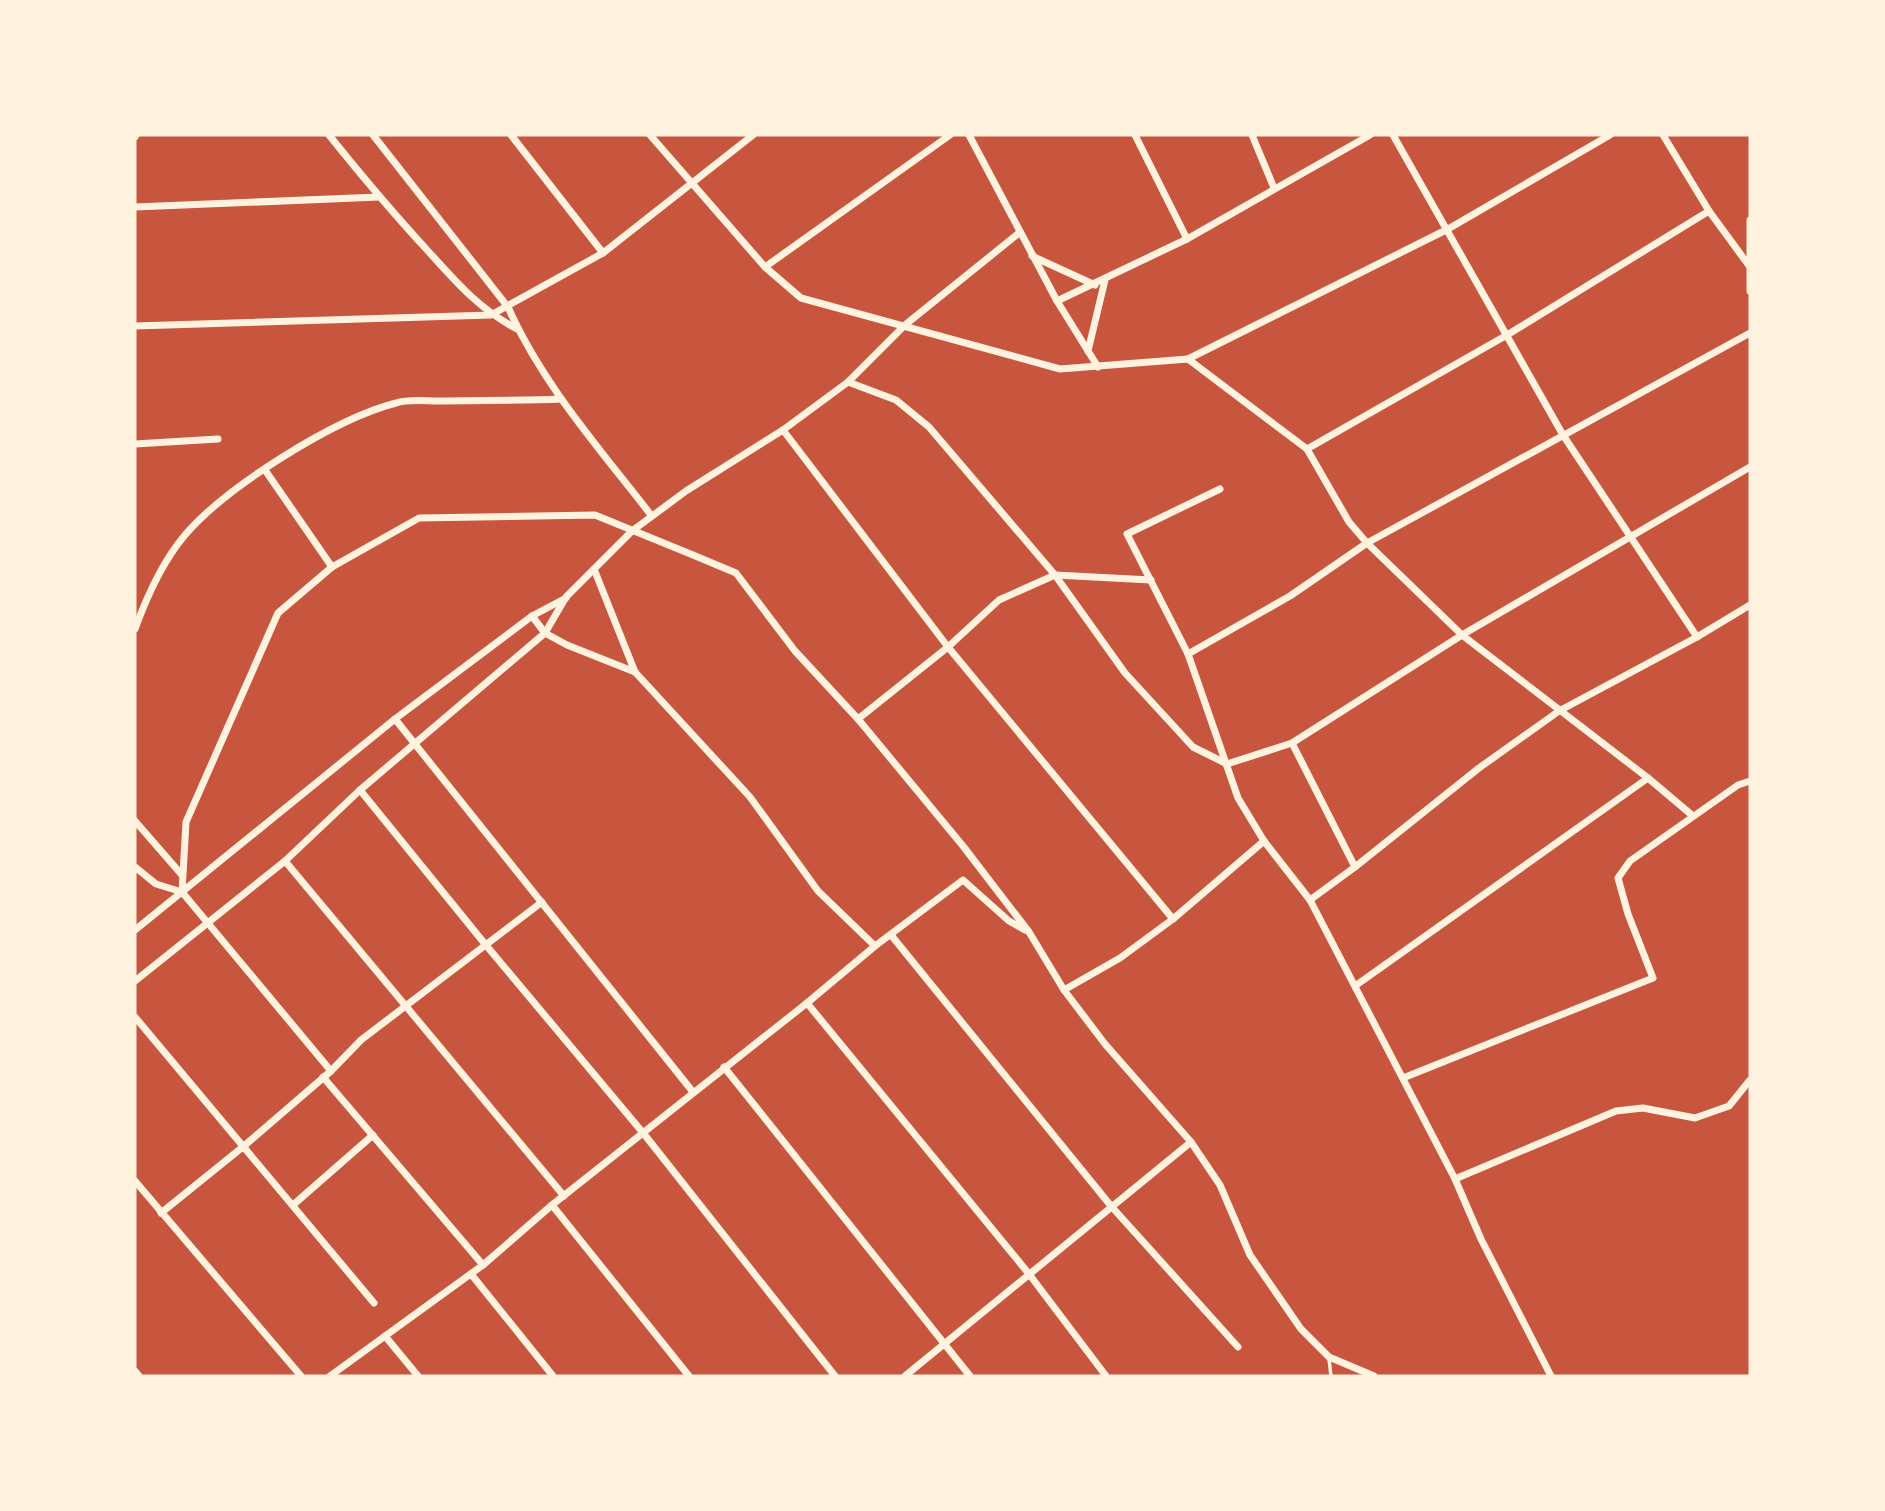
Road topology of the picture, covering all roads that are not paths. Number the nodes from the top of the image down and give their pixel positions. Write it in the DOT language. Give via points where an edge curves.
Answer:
graph roads {
  1 [pos="329,135"];
  2 [pos="373,135"];
  3 [pos="511,135"];
  4 [pos="650,135"];
  5 [pos="753,135"];
  6 [pos="950,135"];
  7 [pos="969,135"];
  8 [pos="1135,135"];
  9 [pos="1252,135"];
  10 [pos="1370,135"];
  11 [pos="1393,135"];
  12 [pos="1610,135"];
  13 [pos="1663,135"];
  14 [pos="692,182"];
  15 [pos="1274,188"];
  16 [pos="379,197"];
  17 [pos="135,207"];
  18 [pos="1709,211"];
  19 [pos="1750,220"];
  20 [pos="1448,229"];
  21 [pos="1019,233"];
  22 [pos="1186,239"];
  23 [pos="603,253"];
  24 [pos="1031,255"];
  25 [pos="765,267"];
  26 [pos="1750,267"];
  27 [pos="1105,280"];
  28 [pos="1095,285"];
  29 [pos="1750,291"];
  30 [pos="1057,301"];
  31 [pos="508,307"];
  32 [pos="491,315"];
  33 [pos="905,325"];
  34 [pos="135,326"];
  35 [pos="518,330"];
  36 [pos="1750,333"];
  37 [pos="1507,335"];
  38 [pos="1088,351"];
  39 [pos="1188,359"];
  40 [pos="1098,367"];
  41 [pos="848,382"];
  42 [pos="561,399"];
  43 [pos="783,430"];
  44 [pos="1563,435"];
  45 [pos="218,439"];
  46 [pos="135,444"];
  47 [pos="1307,449"];
  48 [pos="1750,467"];
  49 [pos="265,470"];
  50 [pos="1220,489"];
  51 [pos="651,515"];
  52 [pos="632,531"];
  53 [pos="1631,535"];
  54 [pos="1367,542"];
  55 [pos="332,567"];
  56 [pos="594,569"];
  57 [pos="1055,575"];
  58 [pos="1151,580"];
  59 [pos="566,597"];
  60 [pos="1750,604"];
  61 [pos="532,616"];
  62 [pos="135,629"];
  63 [pos="545,633"];
  64 [pos="1462,635"];
  65 [pos="1697,637"];
  66 [pos="948,647"];
  67 [pos="1188,654"];
  68 [pos="635,672"];
  69 [pos="1559,711"];
  70 [pos="396,719"];
  71 [pos="858,719"];
  72 [pos="1292,743"];
  73 [pos="414,744"];
  74 [pos="1227,764"];
  75 [pos="1648,778"];
  76 [pos="1750,781"];
  77 [pos="360,790"];
  78 [pos="1693,816"];
  79 [pos="135,821"];
  80 [pos="1264,841"];
  81 [pos="285,861"];
  82 [pos="135,866"];
  83 [pos="1355,867"];
  84 [pos="182,876"];
  85 [pos="182,892"];
  86 [pos="1310,900"];
  87 [pos="542,902"];
  88 [pos="1173,919"];
  89 [pos="208,922"];
  90 [pos="135,930"];
  91 [pos="1028,932"];
  92 [pos="891,935"];
  93 [pos="485,944"];
  94 [pos="875,946"];
  95 [pos="135,981"];
  96 [pos="1355,986"];
  97 [pos="1064,990"];
  98 [pos="807,1003"];
  99 [pos="407,1006"];
  100 [pos="135,1017"];
  101 [pos="724,1067"];
  102 [pos="331,1071"];
  103 [pos="323,1077"];
  104 [pos="1403,1078"];
  105 [pos="1750,1080"];
  106 [pos="693,1092"];
  107 [pos="643,1134"];
  108 [pos="373,1135"];
  109 [pos="1191,1142"];
  110 [pos="244,1146"];
  111 [pos="1455,1179"];
  112 [pos="135,1181"];
  113 [pos="564,1196"];
  114 [pos="293,1205"];
  115 [pos="552,1205"];
  116 [pos="1111,1206"];
  117 [pos="161,1213"];
  118 [pos="483,1265"];
  119 [pos="471,1274"];
  120 [pos="1029,1274"];
  121 [pos="374,1303"];
  122 [pos="385,1336"];
  123 [pos="946,1345"];
  124 [pos="1238,1347"];
  125 [pos="1329,1357"];
  126 [pos="135,1371"];
  127 [pos="139,1376"];
  128 [pos="301,1376"];
  129 [pos="330,1376"];
  130 [pos="418,1376"];
  131 [pos="554,1376"];
  132 [pos="689,1376"];
  133 [pos="835,1376"];
  134 [pos="905,1376"];
  135 [pos="970,1376"];
  136 [pos="1106,1376"];
  137 [pos="1331,1376"];
  138 [pos="1374,1376"];
  139 [pos="1551,1376"];
  1 -- 16 [label="street"];
  2 -- 31 [label="street"];
  3 -- 23 [label="street"];
  4 -- 14 [label="street"];
  5 -- 14 [label="street"];
  6 -- 25 [label="street"];
  7 -- 21 [label="street"];
  8 -- 22 [label="street"];
  9 -- 15 [label="street"];
  10 -- 15 [label="street"];
  11 -- 20 [label="street"];
  12 -- 20 [label="street"];
  13 -- 18 [label="street"];
  14 -- 23 [label="street"];
  14 -- 25 [label="street"];
  15 -- 22 [label="street"];
  16 -- 17 [label="street"];
  16 -- 32 [label="street"];
  18 -- 26 [label="street"];
  18 -- 37 [label="street"];
  19 -- 26 [label="street"];
  20 -- 37 [label="street"];
  20 -- 39 [label="street"];
  21 -- 24 [label="street"];
  21 -- 33 [label="street"];
  22 -- 27 [label="street"];
  23 -- 31 [label="street"];
  24 -- 28 [label="street"];
  24 -- 30 [label="street"];
  25 -- 33 [label="street" via="800,298"];
  26 -- 29 [label="street"];
  27 -- 28 [label="street"];
  27 -- 38 [label="street"];
  28 -- 30 [label="street"];
  30 -- 38 [label="street"];
  31 -- 32 [label="street"];
  31 -- 35 [label="street"];
  32 -- 34 [label="street"];
  32 -- 35 [label="street"];
  33 -- 40 [label="street" via="1060,369"];
  33 -- 41 [label="street"];
  35 -- 42 [label="street"];
  36 -- 44 [label="street"];
  37 -- 44 [label="street"];
  37 -- 47 [label="street"];
  38 -- 40 [label="street"];
  39 -- 40 [label="street"];
  39 -- 47 [label="street"];
  41 -- 43 [label="street"];
  41 -- 57 [label="street" via="896,400 929,427"];
  42 -- 49 [label="street" via="397,402 331,428"];
  42 -- 51 [label="street"];
  43 -- 51 [label="street"];
  43 -- 66 [label="street"];
  44 -- 53 [label="street"];
  44 -- 54 [label="street"];
  45 -- 46 [label="street"];
  47 -- 54 [label="street" via="1349,522"];
  48 -- 53 [label="street"];
  49 -- 55 [label="street"];
  49 -- 62 [label="street" via="185,535 151,587"];
  50 -- 58 [label="street" via="1127,534"];
  51 -- 52 [label="street"];
  52 -- 55 [label="street" via="595,515 419,518"];
  52 -- 56 [label="street"];
  52 -- 71 [label="street" via="736,573 795,651"];
  53 -- 64 [label="street"];
  53 -- 65 [label="street"];
  54 -- 64 [label="street"];
  54 -- 67 [label="street" via="1290,596"];
  55 -- 84 [label="street" via="278,613 186,822"];
  56 -- 59 [label="street"];
  56 -- 68 [label="street"];
  57 -- 58 [label="street"];
  57 -- 66 [label="street" via="999,600"];
  57 -- 74 [label="street" via="1125,673 1193,747"];
  58 -- 67 [label="street"];
  59 -- 61 [label="street"];
  59 -- 63 [label="street"];
  60 -- 65 [label="street"];
  61 -- 63 [label="street"];
  61 -- 70 [label="street"];
  63 -- 68 [label="street"];
  63 -- 73 [label="street"];
  64 -- 69 [label="street"];
  64 -- 72 [label="street"];
  65 -- 69 [label="street"];
  66 -- 71 [label="street"];
  66 -- 88 [label="street"];
  67 -- 74 [label="street"];
  68 -- 94 [label="street" via="750,797 818,891"];
  69 -- 75 [label="street"];
  69 -- 83 [label="street"];
  70 -- 73 [label="street"];
  70 -- 85 [label="street"];
  71 -- 91 [label="street"];
  72 -- 74 [label="street"];
  72 -- 83 [label="street"];
  73 -- 77 [label="street"];
  73 -- 87 [label="street"];
  74 -- 80 [label="street" via="1238,798"];
  75 -- 78 [label="street"];
  75 -- 96 [label="street"];
  76 -- 78 [label="street"];
  77 -- 81 [label="street"];
  77 -- 93 [label="street"];
  78 -- 104 [label="street" via="1630,861 1618,878 1653,978"];
  79 -- 84 [label="street"];
  80 -- 86 [label="street"];
  80 -- 88 [label="street"];
  81 -- 89 [label="street"];
  81 -- 99 [label="street"];
  82 -- 85 [label="street" via="156,884"];
  83 -- 86 [label="street"];
  84 -- 85 [label="street"];
  85 -- 89 [label="street"];
  85 -- 90 [label="street"];
  86 -- 96 [label="street"];
  87 -- 93 [label="street"];
  87 -- 106 [label="street"];
  88 -- 97 [label="street" via="1120,958"];
  89 -- 95 [label="street"];
  89 -- 102 [label="street"];
  91 -- 92 [label="street" via="963,880"];
  91 -- 97 [label="street"];
  92 -- 94 [label="street"];
  92 -- 116 [label="street"];
  93 -- 99 [label="street"];
  93 -- 107 [label="street"];
  94 -- 98 [label="street"];
  96 -- 104 [label="street"];
  97 -- 109 [label="street" via="1105,1045"];
  98 -- 101 [label="street"];
  98 -- 120 [label="street"];
  99 -- 102 [label="street" via="361,1040"];
  99 -- 113 [label="street"];
  100 -- 110 [label="street"];
  101 -- 106 [label="street"];
  101 -- 123 [label="street"];
  102 -- 103 [label="street"];
  103 -- 108 [label="street"];
  103 -- 110 [label="street"];
  104 -- 111 [label="street"];
  105 -- 111 [label="street" via="1729,1106 1695,1118 1643,1108 1616,1111"];
  106 -- 107 [label="street"];
  107 -- 113 [label="street"];
  107 -- 133 [label="street"];
  108 -- 114 [label="street"];
  108 -- 118 [label="street"];
  109 -- 116 [label="street"];
  109 -- 125 [label="street" via="1220,1185 1250,1255 1301,1329"];
  110 -- 114 [label="street"];
  110 -- 117 [label="street"];
  111 -- 139 [label="street"];
  112 -- 117 [label="street"];
  113 -- 115 [label="street"];
  114 -- 121 [label="street"];
  115 -- 118 [label="street"];
  115 -- 132 [label="street"];
  116 -- 120 [label="street"];
  116 -- 124 [label="street"];
  117 -- 128 [label="street"];
  118 -- 119 [label="street"];
  119 -- 122 [label="street"];
  119 -- 131 [label="street"];
  120 -- 123 [label="street"];
  120 -- 136 [label="street"];
  122 -- 129 [label="street"];
  122 -- 130 [label="street"];
  123 -- 134 [label="street"];
  123 -- 135 [label="street"];
  125 -- 137 [label="lane"];
  125 -- 138 [label="street"];
  126 -- 127 [label="street"];
}
